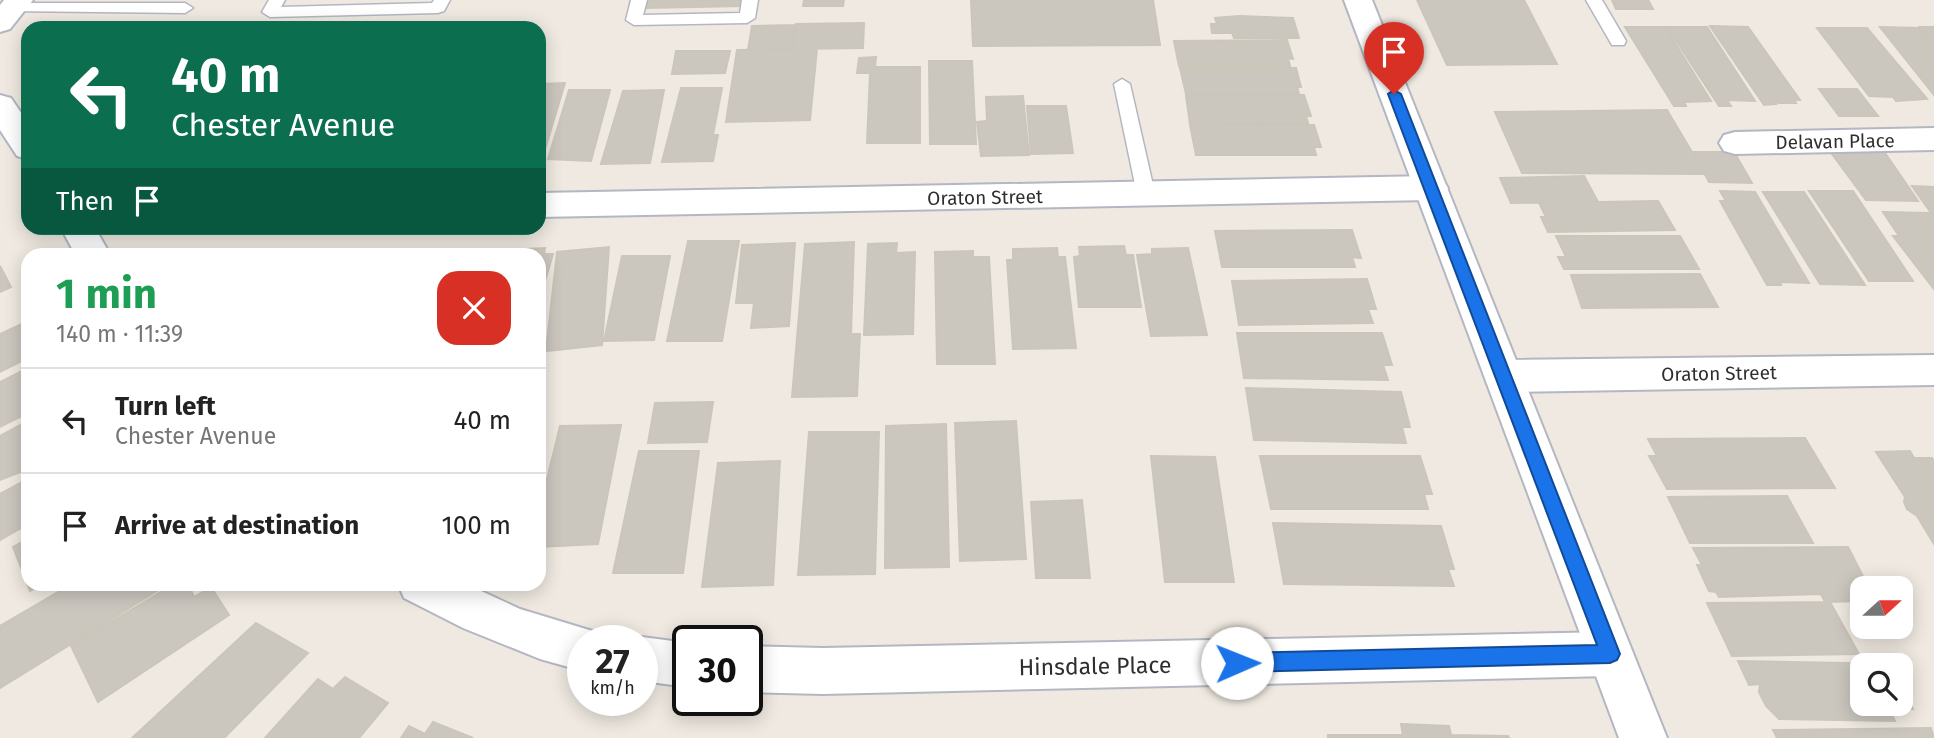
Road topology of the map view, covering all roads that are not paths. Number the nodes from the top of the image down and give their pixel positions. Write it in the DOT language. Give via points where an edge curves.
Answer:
graph roads {
  1 [pos="277,0"];
  2 [pos="442,0"];
  3 [pos="639,0"];
  4 [pos="750,0"];
  5 [pos="1358,0"];
  6 [pos="1594,0"];
  7 [pos="185,8"];
  8 [pos="11,10"];
  9 [pos="1618,41"];
  10 [pos="1122,84"];
  11 [pos="0,105"];
  12 [pos="21,137"];
  13 [pos="1934,139"];
  14 [pos="1735,143"];
  15 [pos="1431,188"];
  16 [pos="1146,194"];
  17 [pos="546,205"];
  18 [pos="1934,370"];
  19 [pos="1504,376"];
  20 [pos="434,591"];
  21 [pos="567,646"];
  22 [pos="1610,654"];
  23 [pos="763,669"];
  24 [pos="1643,738"];
  1 -- 2 [label="lane" via="270,12 438,8"];
  3 -- 4 [label="lane" via="634,20 747,18"];
  5 -- 15 [label="street"];
  6 -- 9 [label="lane"];
  7 -- 8 [label="lane"];
  10 -- 16 [label="lane"];
  11 -- 12 [label="street"];
  13 -- 14 [label="street, Delavan Place"];
  15 -- 16 [label="street, Oraton Street"];
  15 -- 19 [label="street"];
  16 -- 17 [label="street, Oraton Street"];
  18 -- 19 [label="street, Oraton Street"];
  19 -- 22 [label="street"];
  20 -- 21 [label="street" via="484,617"];
  22 -- 23 [label="street, Hinsdale Place"];
  22 -- 24 [label="street"];
}
